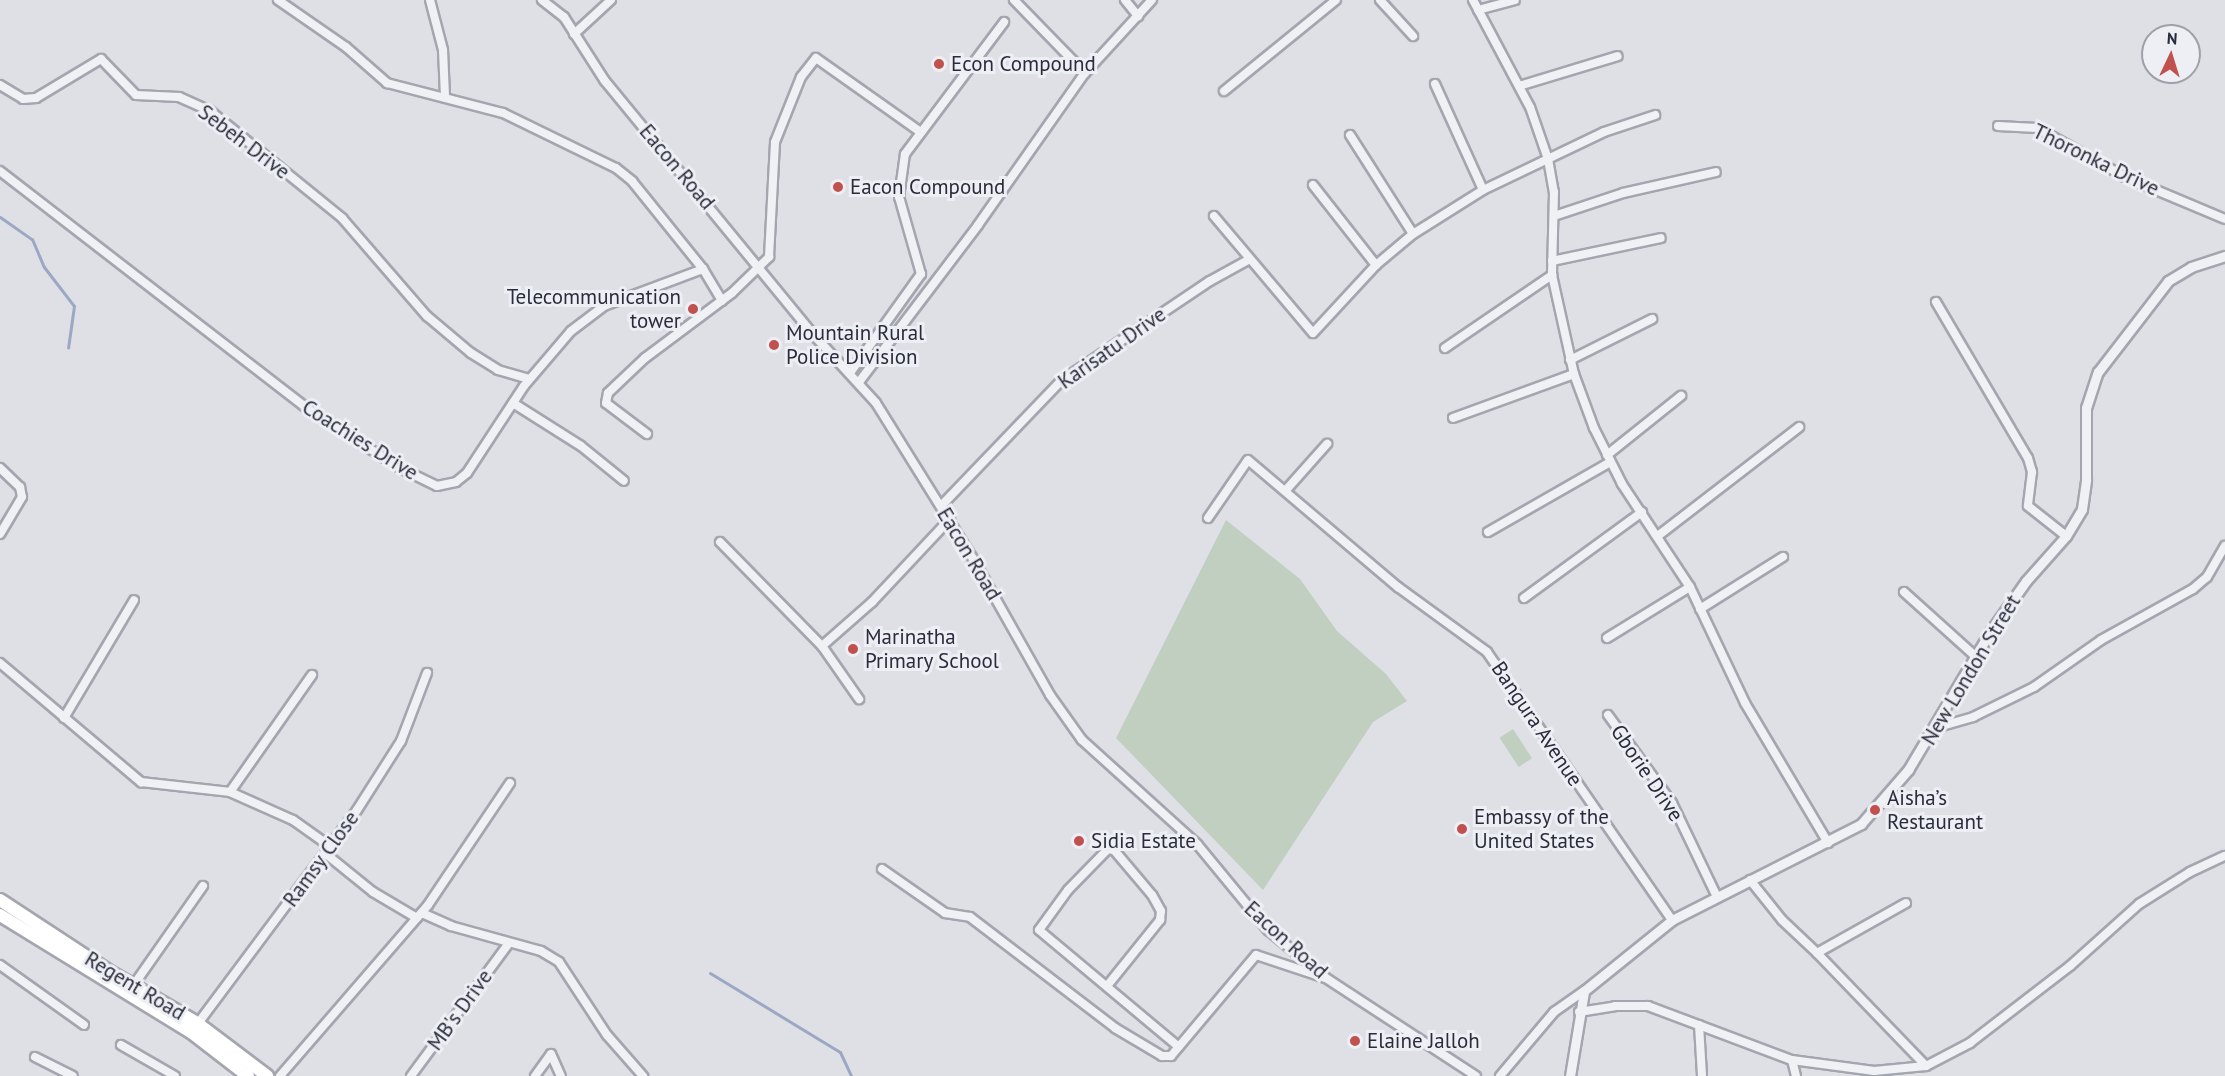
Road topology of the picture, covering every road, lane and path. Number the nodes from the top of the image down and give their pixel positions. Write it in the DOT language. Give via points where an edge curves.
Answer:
graph roads {
  1 [pos="278,0"];
  2 [pos="430,0"];
  3 [pos="542,0"];
  4 [pos="611,0"];
  5 [pos="1014,0"];
  6 [pos="1125,0"];
  7 [pos="1152,0"];
  8 [pos="1336,0"];
  9 [pos="1380,0"];
  10 [pos="1473,0"];
  11 [pos="1515,0"];
  12 [pos="1478,10"];
  13 [pos="1138,16"];
  14 [pos="1005,22"];
  15 [pos="574,34"];
  16 [pos="1413,36"];
  17 [pos="1618,56"];
  18 [pos="1085,73"];
  19 [pos="1435,84"];
  20 [pos="0,85"];
  21 [pos="1519,86"];
  22 [pos="1224,91"];
  23 [pos="445,96"];
  24 [pos="1655,115"];
  25 [pos="1998,126"];
  26 [pos="919,131"];
  27 [pos="1350,135"];
  28 [pos="1548,159"];
  29 [pos="0,171"];
  30 [pos="1716,172"];
  31 [pos="1313,184"];
  32 [pos="1483,190"];
  33 [pos="1214,216"];
  34 [pos="1554,216"];
  35 [pos="2225,219"];
  36 [pos="1413,234"];
  37 [pos="1661,238"];
  38 [pos="2225,256"];
  39 [pos="1248,260"];
  40 [pos="1552,261"];
  41 [pos="1376,265"];
  42 [pos="758,268"];
  43 [pos="703,269"];
  44 [pos="1552,275"];
  45 [pos="722,301"];
  46 [pos="1936,302"];
  47 [pos="1652,319"];
  48 [pos="1445,348"];
  49 [pos="1570,360"];
  50 [pos="850,373"];
  51 [pos="1574,374"];
  52 [pos="530,379"];
  53 [pos="859,382"];
  54 [pos="1681,396"];
  55 [pos="513,403"];
  56 [pos="1453,418"];
  57 [pos="1799,427"];
  58 [pos="646,434"];
  59 [pos="1327,444"];
  60 [pos="1609,459"];
  61 [pos="0,468"];
  62 [pos="624,481"];
  63 [pos="1286,490"];
  64 [pos="941,506"];
  65 [pos="1642,512"];
  66 [pos="1208,518"];
  67 [pos="950,519"];
  68 [pos="1488,532"];
  69 [pos="0,534"];
  70 [pos="1659,535"];
  71 [pos="2066,536"];
  72 [pos="720,542"];
  73 [pos="2225,546"];
  74 [pos="1783,557"];
  75 [pos="1690,587"];
  76 [pos="1904,592"];
  77 [pos="1524,598"];
  78 [pos="134,600"];
  79 [pos="1700,609"];
  80 [pos="1607,638"];
  81 [pos="822,646"];
  82 [pos="1975,656"];
  83 [pos="0,663"];
  84 [pos="427,673"];
  85 [pos="312,675"];
  86 [pos="859,699"];
  87 [pos="1608,715"];
  88 [pos="64,718"];
  89 [pos="1935,728"];
  90 [pos="510,783"];
  91 [pos="230,792"];
  92 [pos="1828,843"];
  93 [pos="328,851"];
  94 [pos="2225,856"];
  95 [pos="882,869"];
  96 [pos="1750,880"];
  97 [pos="203,886"];
  98 [pos="1717,897"];
  99 [pos="0,900"];
  100 [pos="1906,903"];
  101 [pos="0,915"];
  102 [pos="419,915"];
  103 [pos="1672,920"];
  104 [pos="30,926"];
  105 [pos="508,943"];
  106 [pos="66,950"];
  107 [pos="1817,953"];
  108 [pos="0,965"];
  109 [pos="1326,978"];
  110 [pos="133,986"];
  111 [pos="1107,986"];
  112 [pos="1584,991"];
  113 [pos="1579,1012"];
  114 [pos="84,1025"];
  115 [pos="1699,1025"];
  116 [pos="194,1028"];
  117 [pos="121,1046"];
  118 [pos="1179,1047"];
  119 [pos="35,1057"];
  120 [pos="1792,1059"];
  121 [pos="1926,1066"];
  122 [pos="73,1076"];
  123 [pos="174,1076"];
  124 [pos="248,1076"];
  125 [pos="267,1076"];
  126 [pos="280,1076"];
  127 [pos="411,1076"];
  128 [pos="535,1076"];
  129 [pos="561,1076"];
  130 [pos="643,1076"];
  131 [pos="1476,1076"];
  132 [pos="1500,1076"];
  133 [pos="1570,1076"];
  134 [pos="1702,1076"];
  135 [pos="1796,1076"];
  1 -- 23 [label="street" via="346,47 387,83"];
  2 -- 23 [label="street" via="443,50"];
  3 -- 15 [label="street, Eacon Road" via="559,11"];
  4 -- 15 [label="street"];
  5 -- 18 [label="street"];
  6 -- 13 [label="street"];
  7 -- 13 [label="street"];
  8 -- 22 [label="street"];
  9 -- 16 [label="street"];
  10 -- 12 [label="street"];
  11 -- 12 [label="street"];
  12 -- 21 [label="street"];
  13 -- 18 [label="street"];
  14 -- 26 [label="street"];
  15 -- 42 [label="street, Eacon Road" via="605,81"];
  17 -- 21 [label="street"];
  18 -- 53 [label="street" via="999,197"];
  19 -- 32 [label="street"];
  20 -- 52 [label="street, Sebeh Drive" via="29,100 96,60 106,61 136,94 179,97 210,111 357,233 427,316 471,353 498,370"];
  21 -- 28 [label="street"];
  23 -- 43 [label="street" via="520,119 616,168 632,181"];
  24 -- 28 [label="street" via="1604,132"];
  25 -- 35 [label="street, Thoronka Drive" via="2037,128 2125,177"];
  26 -- 42 [label="street" via="816,58 801,77 782,118 772,165 771,251"];
  26 -- 50 [label="street" via="905,154 899,197 921,274"];
  27 -- 36 [label="street"];
  28 -- 32 [label="street"];
  28 -- 34 [label="street"];
  29 -- 55 [label="street, Coachies Drive" via="304,406 425,482 438,486 456,482 467,473"];
  30 -- 34 [label="street" via="1623,193"];
  31 -- 41 [label="street"];
  32 -- 36 [label="street"];
  33 -- 39 [label="street"];
  34 -- 40 [label="street"];
  36 -- 41 [label="street"];
  37 -- 40 [label="street"];
  38 -- 71 [label="street, New London Street" via="2191,267 2168,281 2098,372 2085,416 2082,509"];
  39 -- 41 [label="street" via="1313,333"];
  39 -- 64 [label="street, Karisatu Drive" via="1210,281 1061,381"];
  40 -- 44 [label="street"];
  42 -- 45 [label="street"];
  42 -- 50 [label="street, Eacon Road"];
  43 -- 45 [label="street"];
  43 -- 52 [label="street, Coachies Drive" via="604,306 571,331"];
  44 -- 48 [label="street"];
  44 -- 49 [label="street"];
  45 -- 58 [label="street" via="645,358 608,393 606,403"];
  46 -- 71 [label="street" via="1957,343 2008,418 2028,458 2032,472 2028,506"];
  47 -- 49 [label="street"];
  49 -- 51 [label="street"];
  50 -- 53 [label="street, Eacon Road"];
  51 -- 56 [label="street"];
  51 -- 60 [label="street"];
  52 -- 55 [label="street, Coachies Drive"];
  53 -- 64 [label="street, Eacon Road"];
  54 -- 60 [label="street"];
  55 -- 62 [label="street" via="581,446"];
  57 -- 70 [label="street"];
  59 -- 63 [label="street"];
  60 -- 65 [label="street"];
  60 -- 68 [label="street"];
  61 -- 69 [label="street" via="20,487 22,496"];
  63 -- 66 [label="street, Bangura Avenue" via="1246,461"];
  63 -- 103 [label="street, Bangura Avenue" via="1398,587 1493,658"];
  64 -- 67 [label="street, Eacon Road"];
  65 -- 70 [label="street"];
  65 -- 77 [label="street"];
  67 -- 81 [label="street" via="872,602"];
  67 -- 109 [label="street, Eacon Road" via="1050,695 1082,740 1197,844 1268,930"];
  70 -- 75 [label="street"];
  71 -- 82 [label="street, New London Street" via="2026,581"];
  72 -- 81 [label="street"];
  73 -- 89 [label="street" via="2207,577 2193,589 2101,640 2034,687 1973,717"];
  74 -- 79 [label="street"];
  75 -- 79 [label="street"];
  75 -- 80 [label="street"];
  76 -- 82 [label="street"];
  78 -- 88 [label="street"];
  79 -- 92 [label="street" via="1745,703"];
  81 -- 86 [label="street"];
  82 -- 89 [label="street, New London Street"];
  83 -- 88 [label="street"];
  84 -- 93 [label="street, Ramsy Close" via="400,741"];
  85 -- 91 [label="street"];
  87 -- 98 [label="street, Gborie Drive" via="1672,803"];
  88 -- 91 [label="street" via="141,782"];
  89 -- 92 [label="street, New London Street" via="1923,750 1871,813"];
  90 -- 102 [label="street"];
  91 -- 93 [label="street" via="293,820"];
  92 -- 96 [label="street, New London Street"];
  93 -- 102 [label="street" via="373,892"];
  93 -- 116 [label="street, Ramsy Close"];
  94 -- 121 [label="street" via="2190,872 2139,904 2070,966 1987,1030"];
  95 -- 118 [label="street" via="945,914 970,917 1148,1051 1171,1056"];
  96 -- 98 [label="street, New London Street"];
  96 -- 107 [label="street" via="1782,920"];
  97 -- 110 [label="street"];
  98 -- 103 [label="street, New London Street"];
  99 -- 104 [label="main road, Regent Road"];
  100 -- 107 [label="street"];
  101 -- 104 [label="main road, Regent Road"];
  102 -- 105 [label="street"];
  102 -- 126 [label="street"];
  103 -- 112 [label="street, New London Street"];
  104 -- 106 [label="main road, Regent Road"];
  105 -- 127 [label="street, MB's Drive"];
  105 -- 130 [label="street" via="541,951 562,965 607,1035"];
  106 -- 110 [label="main road, Regent Road"];
  106 -- 116 [label="main road, Regent Road"];
  107 -- 121 [label="street"];
  108 -- 114 [label="street"];
  109 -- 118 [label="street" via="1256,955"];
  109 -- 131 [label="street, Eacon Road"];
  110 -- 116 [label="main road, Regent Road"];
  111 -- 111 [label="street" via="1039,930 1068,890 1108,849 1114,850 1161,911 1160,920"];
  111 -- 118 [label="street"];
  112 -- 113 [label="street"];
  112 -- 132 [label="street" via="1554,1012"];
  113 -- 115 [label="street" via="1648,1006"];
  113 -- 133 [label="street"];
  115 -- 120 [label="street"];
  115 -- 134 [label="street"];
  116 -- 124 [label="main road, Regent Road"];
  116 -- 125 [label="main road, Regent Road"];
  117 -- 123 [label="street"];
  119 -- 122 [label="street"];
  120 -- 121 [label="street" via="1874,1071"];
  120 -- 135 [label="street"];
  128 -- 129 [label="street" via="551,1054"];
}
